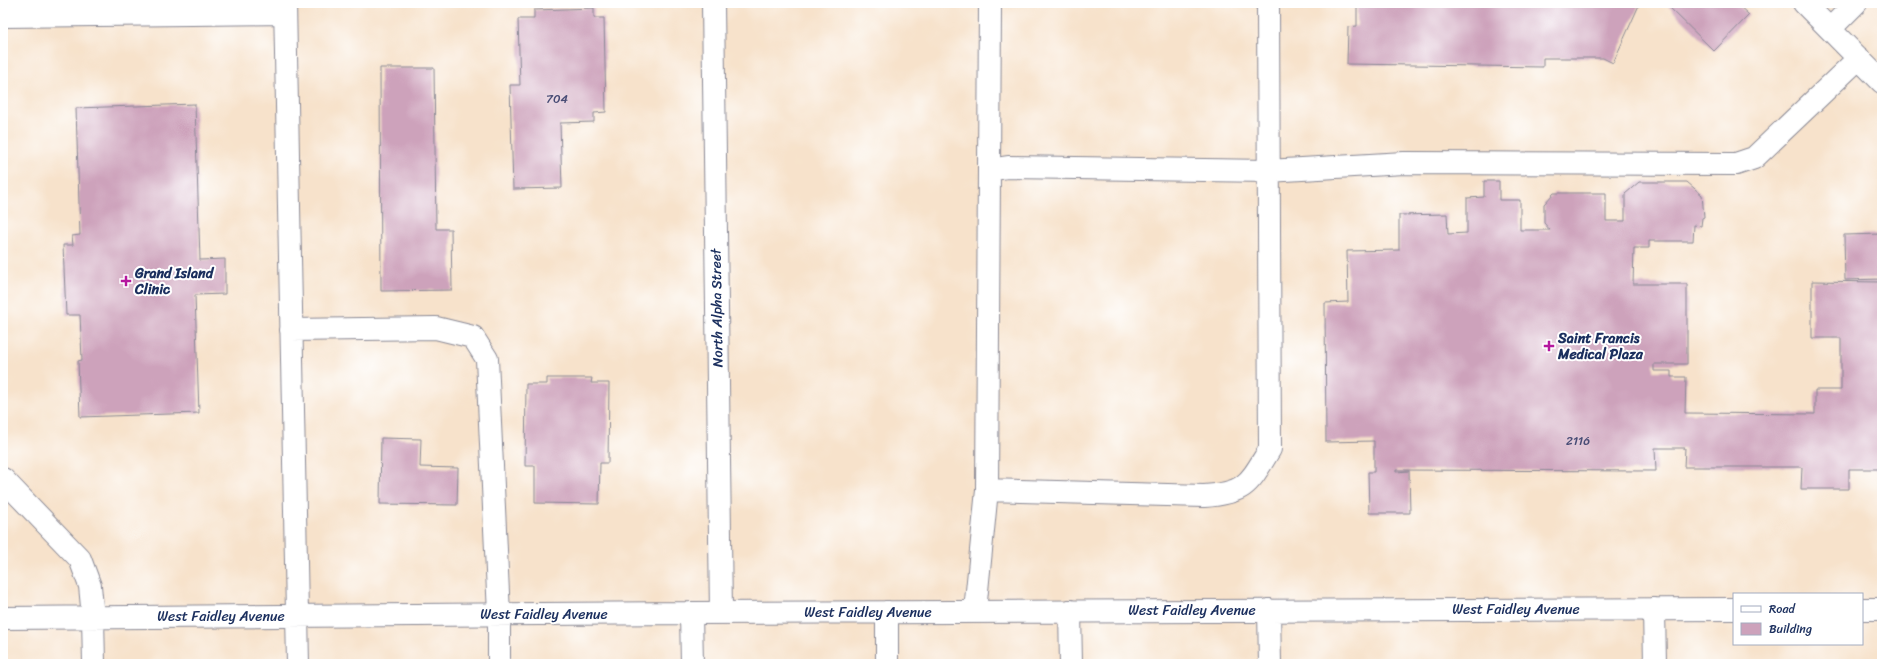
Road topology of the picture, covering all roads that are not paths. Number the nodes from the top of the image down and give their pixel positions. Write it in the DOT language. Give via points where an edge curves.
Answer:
graph roads {
  1 [pos="713,3"];
  2 [pos="990,3"];
  3 [pos="1268,3"];
  4 [pos="1804,3"];
  5 [pos="1856,3"];
  6 [pos="285,8"];
  7 [pos="3,16"];
  8 [pos="1830,29"];
  9 [pos="1859,58"];
  10 [pos="1882,82"];
  11 [pos="989,170"];
  12 [pos="1268,171"];
  13 [pos="291,330"];
  14 [pos="3,479"];
  15 [pos="987,490"];
  16 [pos="1654,609"];
  17 [pos="1733,609"];
  18 [pos="1863,609"];
  19 [pos="1882,609"];
  20 [pos="1269,610"];
  21 [pos="975,611"];
  22 [pos="1070,611"];
  23 [pos="887,612"];
  24 [pos="691,613"];
  25 [pos="721,613"];
  26 [pos="499,614"];
  27 [pos="297,615"];
  28 [pos="93,617"];
  29 [pos="3,618"];
  30 [pos="94,664"];
  31 [pos="298,664"];
  32 [pos="499,664"];
  33 [pos="692,664"];
  34 [pos="887,664"];
  35 [pos="1071,664"];
  36 [pos="1270,664"];
  37 [pos="1655,664"];
  1 -- 25 [label="street, North Alpha Street"];
  2 -- 11 [label="street"];
  3 -- 12 [label="street"];
  4 -- 8 [label="street"];
  5 -- 8 [label="street"];
  6 -- 7 [label="street"];
  6 -- 13 [label="street"];
  8 -- 9 [label="street"];
  9 -- 10 [label="street"];
  9 -- 12 [label="street" via="1754,158 1736,164 1404,163"];
  11 -- 12 [label="street" via="1008,167"];
  11 -- 15 [label="street"];
  12 -- 15 [label="street" via="1270,449 1249,483 1226,495 1204,496"];
  13 -- 26 [label="street" via="436,328 473,337 487,359"];
  13 -- 27 [label="street"];
  14 -- 28 [label="street" via="80,559 90,586"];
  15 -- 21 [label="street"];
  16 -- 17 [label="street, West Faidley Avenue"];
  16 -- 20 [label="street, West Faidley Avenue"];
  16 -- 37 [label="street"];
  18 -- 19 [label="street"];
  20 -- 22 [label="street, West Faidley Avenue"];
  20 -- 36 [label="street"];
  21 -- 22 [label="street, West Faidley Avenue"];
  21 -- 23 [label="street, West Faidley Avenue"];
  22 -- 35 [label="street"];
  23 -- 25 [label="street, West Faidley Avenue"];
  23 -- 34 [label="street"];
  24 -- 25 [label="street, West Faidley Avenue"];
  24 -- 26 [label="street, West Faidley Avenue"];
  24 -- 33 [label="street"];
  26 -- 27 [label="street, West Faidley Avenue"];
  26 -- 32 [label="street"];
  27 -- 28 [label="street, West Faidley Avenue"];
  27 -- 31 [label="street"];
  28 -- 29 [label="street, West Faidley Avenue"];
  28 -- 30 [label="street"];
}
